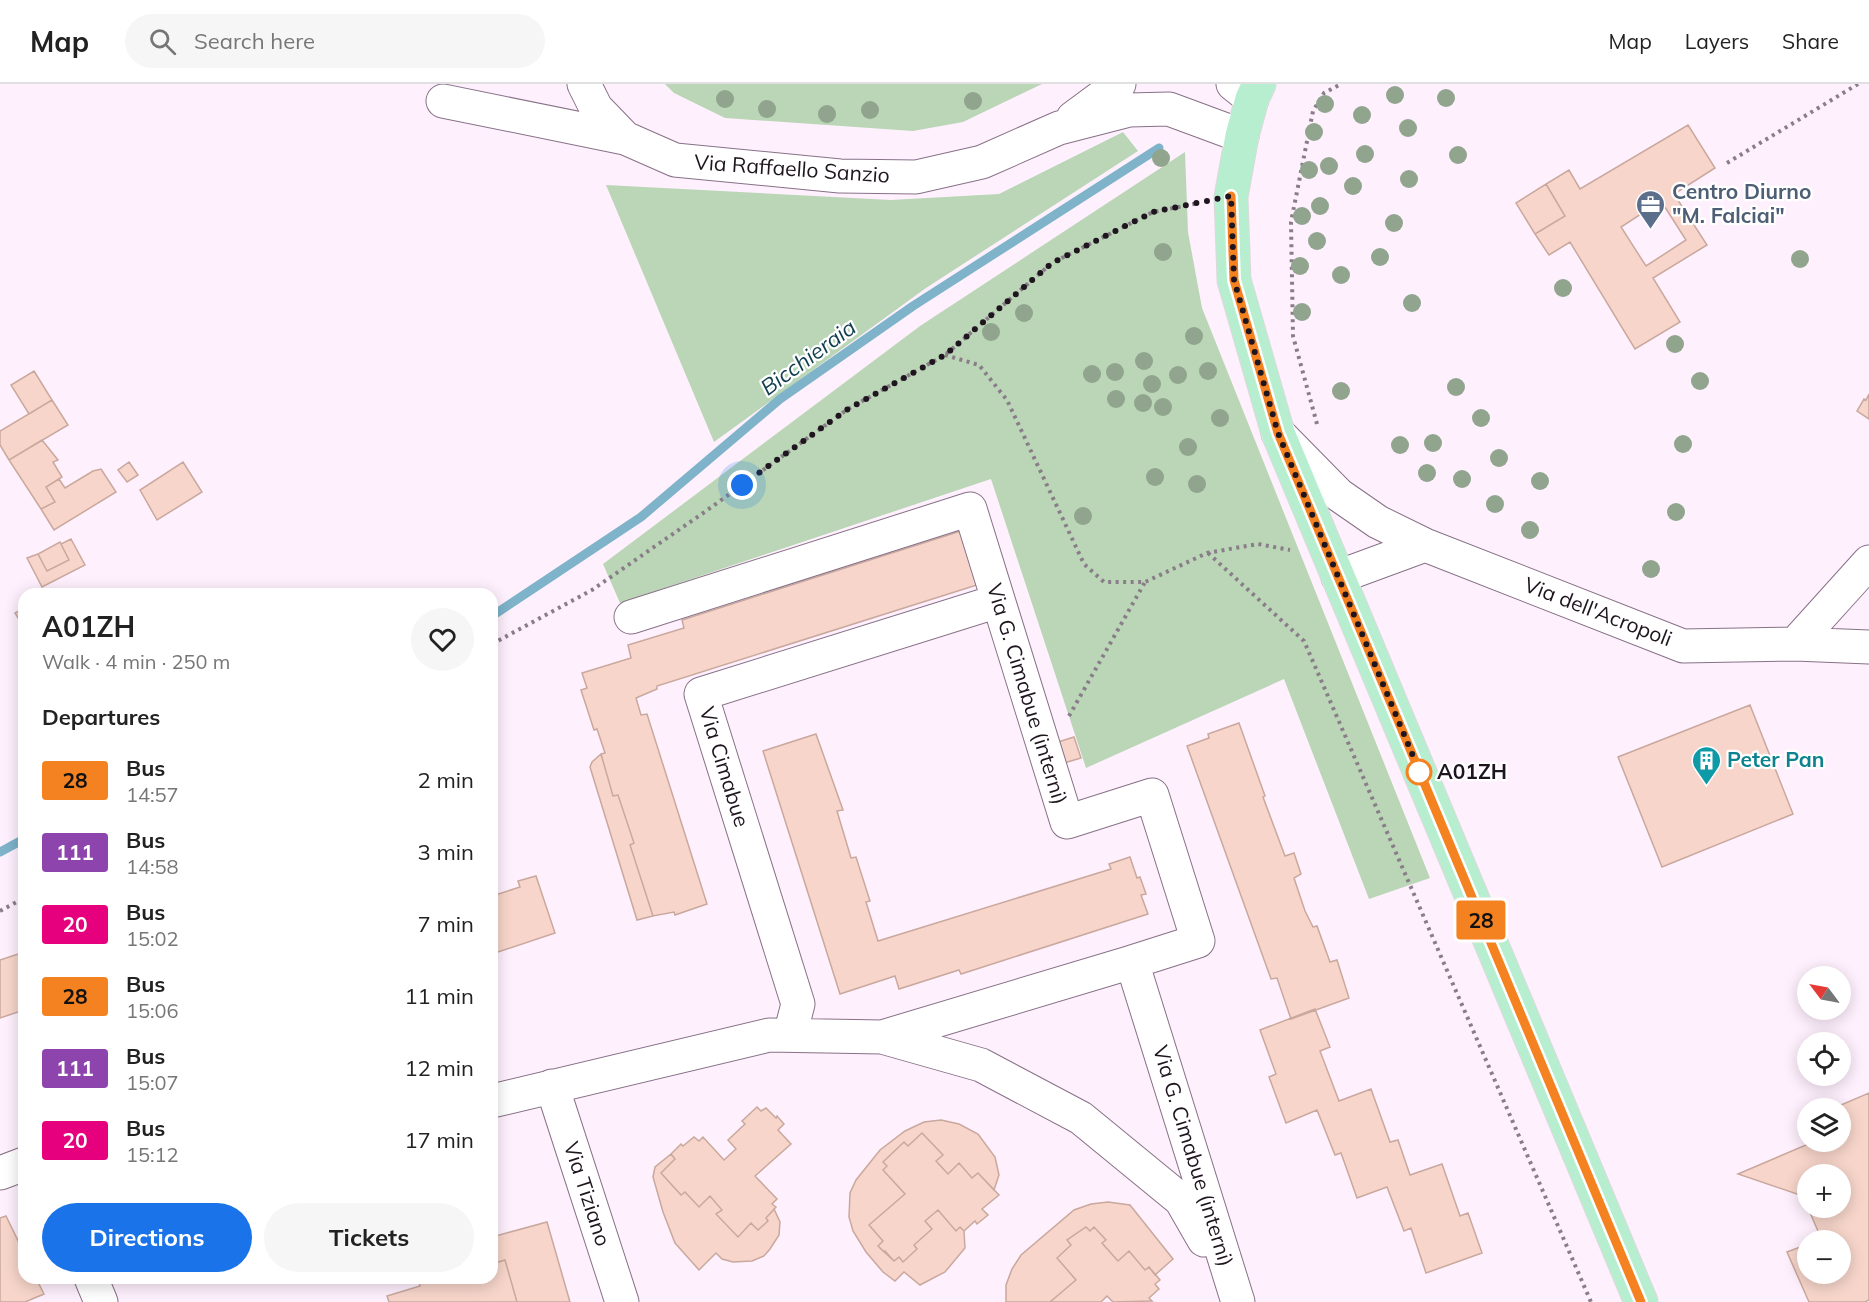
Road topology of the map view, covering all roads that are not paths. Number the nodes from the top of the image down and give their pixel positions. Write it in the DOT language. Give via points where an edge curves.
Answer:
graph roads {
  1 [pos="584,84"];
  2 [pos="1119,84"];
  3 [pos="1248,89"];
  4 [pos="443,100"];
  5 [pos="1059,128"];
  6 [pos="1242,136"];
  7 [pos="625,138"];
  8 [pos="1278,433"];
  9 [pos="1425,545"];
  10 [pos="1869,562"];
  11 [pos="1338,577"];
  12 [pos="998,601"];
  13 [pos="631,617"];
  14 [pos="1794,644"];
  15 [pos="1869,647"];
  16 [pos="1132,962"];
  17 [pos="790,1035"];
  18 [pos="882,1037"];
  19 [pos="552,1086"];
  20 [pos="498,1100"];
  21 [pos="18,1166"];
  22 [pos="0,1173"];
  23 [pos="94,1284"];
  24 [pos="101,1302"];
  25 [pos="622,1302"];
  26 [pos="1238,1302"];
  27 [pos="1641,1302"];
  1 -- 7 [label="street, Via Raffaello Sanzio" via="597,108"];
  2 -- 5 [label="street"];
  3 -- 6 [label="main road"];
  4 -- 7 [label="street"];
  5 -- 6 [label="street" via="1129,110 1169,109"];
  5 -- 7 [label="street, Via Raffaello Sanzio" via="982,162 916,177 840,176 675,160"];
  6 -- 8 [label="main road" via="1231,196 1234,280"];
  8 -- 9 [label="street, Via dell'Acropoli" via="1339,495 1378,522"];
  8 -- 11 [label="main road"];
  9 -- 11 [label="street"];
  9 -- 14 [label="street, Via dell'Acropoli" via="1683,646"];
  10 -- 14 [label="street"];
  11 -- 27 [label="main road"];
  12 -- 13 [label="street, Via G. Cimabue (interni)" via="970,509"];
  12 -- 16 [label="street, Via G. Cimabue (interni)" via="1067,822 1152,795 1198,941"];
  12 -- 17 [label="street, Via Cimabue" via="701,694 798,1004"];
  14 -- 15 [label="street, Via dell'Acropoli"];
  16 -- 18 [label="street"];
  16 -- 26 [label="street, Via G. Cimabue (interni)"];
  17 -- 18 [label="street"];
  17 -- 19 [label="street" via="769,1035"];
  18 -- 26 [label="street" via="981,1065 1081,1118 1182,1200"];
  19 -- 20 [label="street"];
  19 -- 25 [label="street, Via Tiziano"];
  21 -- 22 [label="street"];
  23 -- 24 [label="street"];
}
